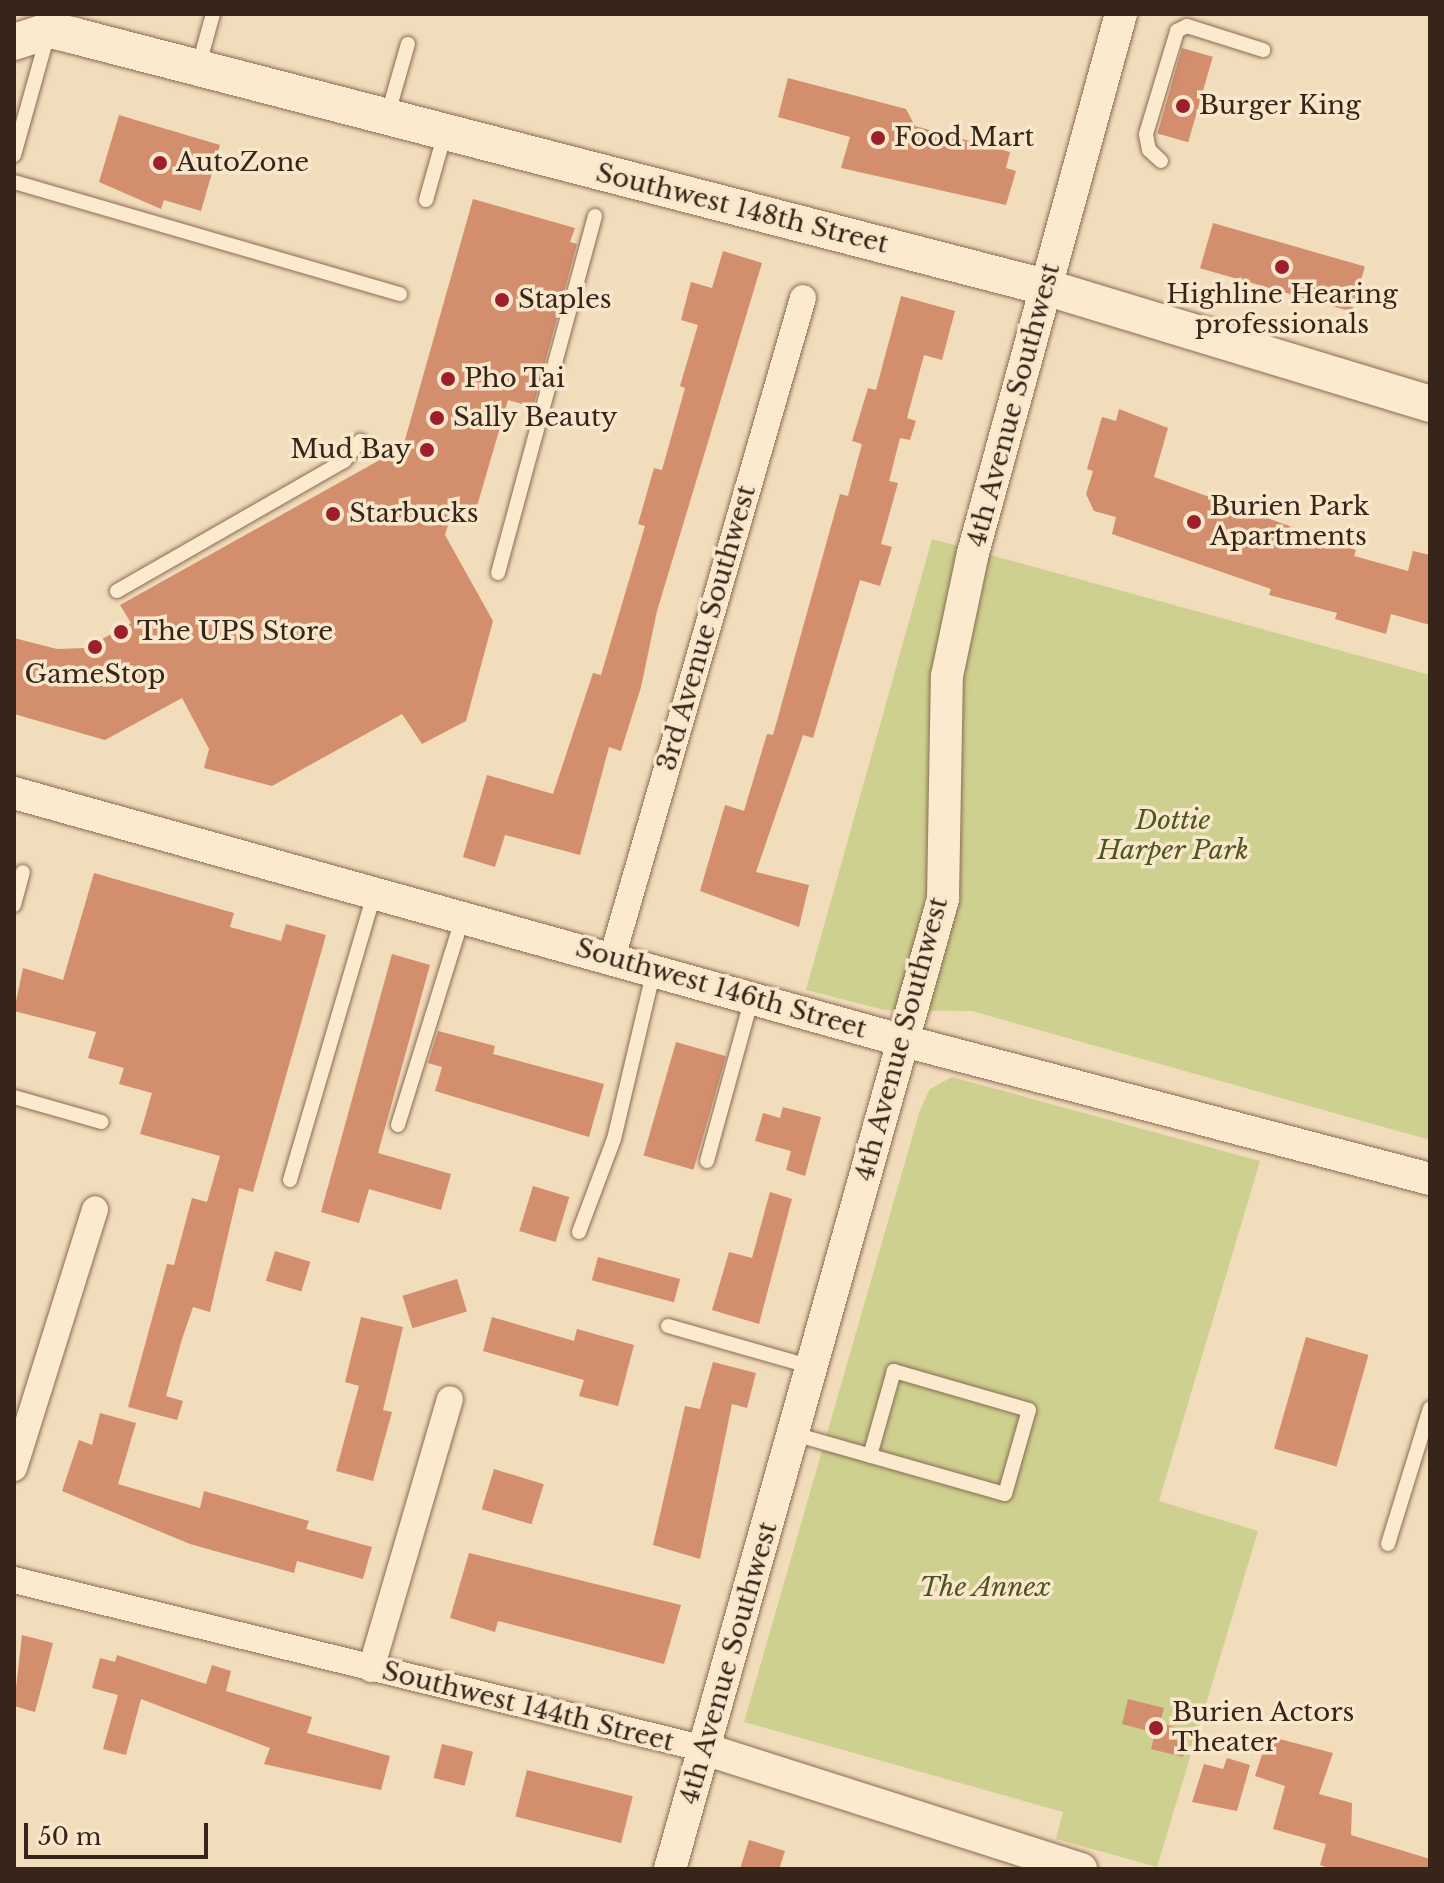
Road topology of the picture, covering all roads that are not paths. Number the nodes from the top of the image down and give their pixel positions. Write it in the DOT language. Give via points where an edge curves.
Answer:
graph roads {
  1 [pos="213,14"];
  2 [pos="1121,14"];
  3 [pos="61,23"];
  4 [pos="14,42"];
  5 [pos="408,44"];
  6 [pos="1263,50"];
  7 [pos="198,68"];
  8 [pos="387,117"];
  9 [pos="445,133"];
  10 [pos="14,155"];
  11 [pos="1161,161"];
  12 [pos="14,182"];
  13 [pos="426,200"];
  14 [pos="595,216"];
  15 [pos="1045,287"];
  16 [pos="400,294"];
  17 [pos="803,298"];
  18 [pos="1430,404"];
  19 [pos="360,441"];
  20 [pos="498,573"];
  21 [pos="117,591"];
  22 [pos="14,793"];
  23 [pos="23,872"];
  24 [pos="375,891"];
  25 [pos="14,905"];
  26 [pos="463,916"];
  27 [pos="612,958"];
  28 [pos="654,970"];
  29 [pos="752,998"];
  30 [pos="904,1041"];
  31 [pos="14,1097"];
  32 [pos="102,1122"];
  33 [pos="398,1125"];
  34 [pos="707,1161"];
  35 [pos="1430,1179"];
  36 [pos="290,1180"];
  37 [pos="95,1209"];
  38 [pos="579,1232"];
  39 [pos="668,1326"];
  40 [pos="812,1367"];
  41 [pos="450,1399"];
  42 [pos="1430,1408"];
  43 [pos="794,1434"];
  44 [pos="870,1456"];
  45 [pos="14,1468"];
  46 [pos="1388,1544"];
  47 [pos="14,1580"];
  48 [pos="371,1669"];
  49 [pos="705,1749"];
  50 [pos="670,1869"];
  51 [pos="1081,1869"];
  1 -- 7 [label="lane"];
  2 -- 15 [label="street, 4th Avenue Southwest"];
  3 -- 4 [label="main road"];
  3 -- 7 [label="main road, Southwest 148th Street"];
  3 -- 10 [label="lane"];
  5 -- 8 [label="lane"];
  6 -- 11 [label="lane" via="1187,26 1177,31 1146,134 1149,150"];
  7 -- 8 [label="main road, Southwest 148th Street"];
  8 -- 9 [label="main road, Southwest 148th Street"];
  9 -- 13 [label="lane"];
  9 -- 15 [label="main road, Southwest 148th Street"];
  12 -- 16 [label="lane"];
  14 -- 20 [label="lane"];
  15 -- 18 [label="main road, Southwest 148th Street"];
  15 -- 30 [label="street, 4th Avenue Southwest" via="947,676 943,899"];
  17 -- 27 [label="street, 3rd Avenue Southwest"];
  19 -- 21 [label="lane" via="344,461"];
  22 -- 24 [label="street, Southwest 146th Street"];
  23 -- 25 [label="lane"];
  24 -- 26 [label="street, Southwest 146th Street"];
  24 -- 36 [label="lane"];
  26 -- 27 [label="street, Southwest 146th Street"];
  26 -- 33 [label="lane"];
  27 -- 28 [label="street, Southwest 146th Street"];
  28 -- 29 [label="street, Southwest 146th Street"];
  28 -- 38 [label="lane" via="614,1139"];
  29 -- 30 [label="street, Southwest 146th Street"];
  29 -- 34 [label="lane"];
  30 -- 35 [label="street, Southwest 146th Street"];
  30 -- 40 [label="street, 4th Avenue Southwest"];
  31 -- 32 [label="lane"];
  37 -- 45 [label="street"];
  39 -- 40 [label="lane"];
  40 -- 43 [label="street, 4th Avenue Southwest"];
  41 -- 48 [label="street"];
  42 -- 46 [label="lane"];
  43 -- 44 [label="lane"];
  43 -- 49 [label="street, 4th Avenue Southwest"];
  44 -- 44 [label="lane" via="1005,1494 1029,1410 894,1371"];
  47 -- 48 [label="street, Southwest 144th Street"];
  48 -- 49 [label="street, Southwest 144th Street"];
  49 -- 50 [label="street, 4th Avenue Southwest"];
  49 -- 51 [label="street, Southwest 144th Street"];
}
